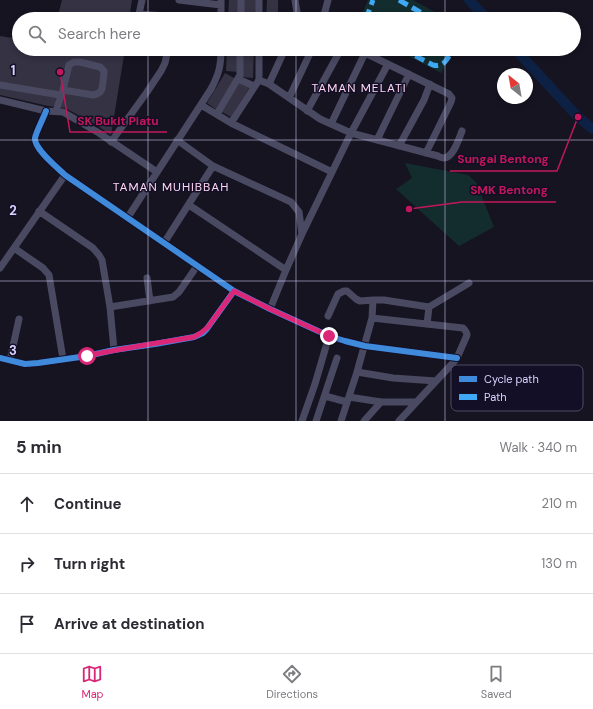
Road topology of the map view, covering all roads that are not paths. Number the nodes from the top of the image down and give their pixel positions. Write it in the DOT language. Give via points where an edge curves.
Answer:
graph roads {
  1 [pos="142,0"];
  2 [pos="179,0"];
  3 [pos="241,0"];
  4 [pos="259,0"];
  5 [pos="295,0"];
  6 [pos="328,0"];
  7 [pos="221,3"];
  8 [pos="139,12"];
  9 [pos="241,12"];
  10 [pos="259,12"];
  11 [pos="297,12"];
  12 [pos="325,12"];
  13 [pos="166,56"];
  14 [pos="221,56"];
  15 [pos="240,56"];
  16 [pos="258,56"];
  17 [pos="282,56"];
  18 [pos="309,56"];
  19 [pos="337,56"];
  20 [pos="364,56"];
  21 [pos="371,56"];
  22 [pos="388,64"];
  23 [pos="409,74"];
  24 [pos="238,79"];
  25 [pos="256,83"];
  26 [pos="269,84"];
  27 [pos="430,84"];
  28 [pos="0,85"];
  29 [pos="62,93"];
  30 [pos="289,98"];
  31 [pos="0,100"];
  32 [pos="201,105"];
  33 [pos="46,111"];
  34 [pos="56,111"];
  35 [pos="307,111"];
  36 [pos="217,114"];
  37 [pos="231,123"];
  38 [pos="331,124"];
  39 [pos="462,131"];
  40 [pos="351,133"];
  41 [pos="177,140"];
  42 [pos="377,140"];
  43 [pos="111,142"];
  44 [pos="399,146"];
  45 [pos="426,152"];
  46 [pos="213,166"];
  47 [pos="157,172"];
  48 [pos="332,172"];
  49 [pos="65,175"];
  50 [pos="189,205"];
  51 [pos="40,211"];
  52 [pos="128,217"];
  53 [pos="302,234"];
  54 [pos="164,243"];
  55 [pos="14,248"];
  56 [pos="197,266"];
  57 [pos="0,267"];
  58 [pos="286,270"];
  59 [pos="147,278"];
  60 [pos="469,283"];
  61 [pos="234,291"];
  62 [pos="373,300"];
  63 [pos="150,301"];
  64 [pos="429,307"];
  65 [pos="110,308"];
  66 [pos="270,309"];
  67 [pos="328,316"];
  68 [pos="372,318"];
  69 [pos="19,319"];
  70 [pos="426,324"];
  71 [pos="329,336"];
  72 [pos="365,346"];
  73 [pos="114,350"];
  74 [pos="0,358"];
  75 [pos="337,358"];
  76 [pos="457,358"];
  77 [pos="63,359"];
  78 [pos="10,360"];
  79 [pos="357,372"];
  80 [pos="436,381"];
  81 [pos="325,396"];
  82 [pos="348,400"];
  83 [pos="381,402"];
  84 [pos="416,402"];
  85 [pos="302,421"];
  86 [pos="316,421"];
  87 [pos="341,421"];
  88 [pos="364,421"];
  89 [pos="399,421"];
  1 -- 8 [label="street"];
  2 -- 7 [label="street"];
  3 -- 9 [label="street"];
  4 -- 10 [label="street"];
  5 -- 11 [label="street"];
  6 -- 12 [label="street"];
  13 -- 43 [label="street" via="155,80"];
  14 -- 32 [label="street" via="219,72"];
  15 -- 24 [label="street"];
  16 -- 25 [label="street"];
  17 -- 26 [label="street"];
  18 -- 30 [label="street"];
  19 -- 35 [label="street"];
  20 -- 38 [label="street"];
  21 -- 22 [label="street"];
  22 -- 23 [label="street"];
  22 -- 40 [label="street"];
  23 -- 27 [label="street"];
  23 -- 42 [label="street"];
  24 -- 25 [label="street"];
  24 -- 36 [label="street"];
  25 -- 26 [label="street"];
  25 -- 37 [label="street"];
  26 -- 30 [label="street"];
  27 -- 44 [label="street"];
  27 -- 45 [label="street" via="452,98"];
  28 -- 29 [label="street"];
  29 -- 29 [label="street" via="97,94 102,89 103,69 74,62 69,65"];
  29 -- 34 [label="street"];
  30 -- 35 [label="street"];
  31 -- 33 [label="street"];
  32 -- 36 [label="street"];
  32 -- 41 [label="street"];
  33 -- 34 [label="street"];
  33 -- 49 [label="street" via="35,138 36,143"];
  34 -- 43 [label="street" via="71,116"];
  35 -- 38 [label="street"];
  36 -- 37 [label="street"];
  37 -- 48 [label="street"];
  38 -- 40 [label="street"];
  39 -- 45 [label="street" via="453,152 447,157"];
  40 -- 42 [label="street"];
  40 -- 48 [label="street"];
  41 -- 46 [label="street"];
  41 -- 47 [label="street"];
  42 -- 44 [label="street"];
  43 -- 47 [label="street"];
  44 -- 45 [label="street"];
  46 -- 50 [label="street"];
  46 -- 53 [label="street" via="291,202 299,212"];
  47 -- 52 [label="street"];
  48 -- 53 [label="street"];
  49 -- 51 [label="street"];
  49 -- 52 [label="street"];
  50 -- 54 [label="street"];
  50 -- 58 [label="street"];
  51 -- 55 [label="street"];
  51 -- 65 [label="street" via="93,248 99,255"];
  52 -- 54 [label="street"];
  53 -- 58 [label="street"];
  54 -- 56 [label="street"];
  55 -- 57 [label="street"];
  55 -- 77 [label="street" via="44,268 49,275"];
  56 -- 61 [label="street"];
  56 -- 63 [label="street" via="176,295"];
  58 -- 66 [label="street"];
  59 -- 63 [label="street"];
  60 -- 64 [label="street"];
  61 -- 66 [label="street"];
  61 -- 73 [label="street" via="203,333 194,337"];
  62 -- 64 [label="street"];
  62 -- 67 [label="street" via="360,301 344,291 338,294"];
  62 -- 68 [label="street"];
  63 -- 65 [label="street"];
  64 -- 70 [label="street"];
  65 -- 73 [label="street"];
  66 -- 71 [label="street"];
  68 -- 70 [label="street"];
  68 -- 72 [label="street"];
  69 -- 78 [label="street"];
  70 -- 76 [label="street" via="465,329 467,335"];
  71 -- 72 [label="street"];
  71 -- 85 [label="street"];
  72 -- 76 [label="street"];
  72 -- 79 [label="street"];
  73 -- 77 [label="street"];
  74 -- 78 [label="street"];
  75 -- 81 [label="street"];
  76 -- 80 [label="street"];
  77 -- 78 [label="street" via="30,364"];
  79 -- 80 [label="street"];
  79 -- 82 [label="street"];
  80 -- 84 [label="street"];
  81 -- 82 [label="street"];
  81 -- 86 [label="street"];
  82 -- 83 [label="street"];
  82 -- 87 [label="street"];
  83 -- 84 [label="street"];
  83 -- 88 [label="street"];
  84 -- 89 [label="street"];
}
